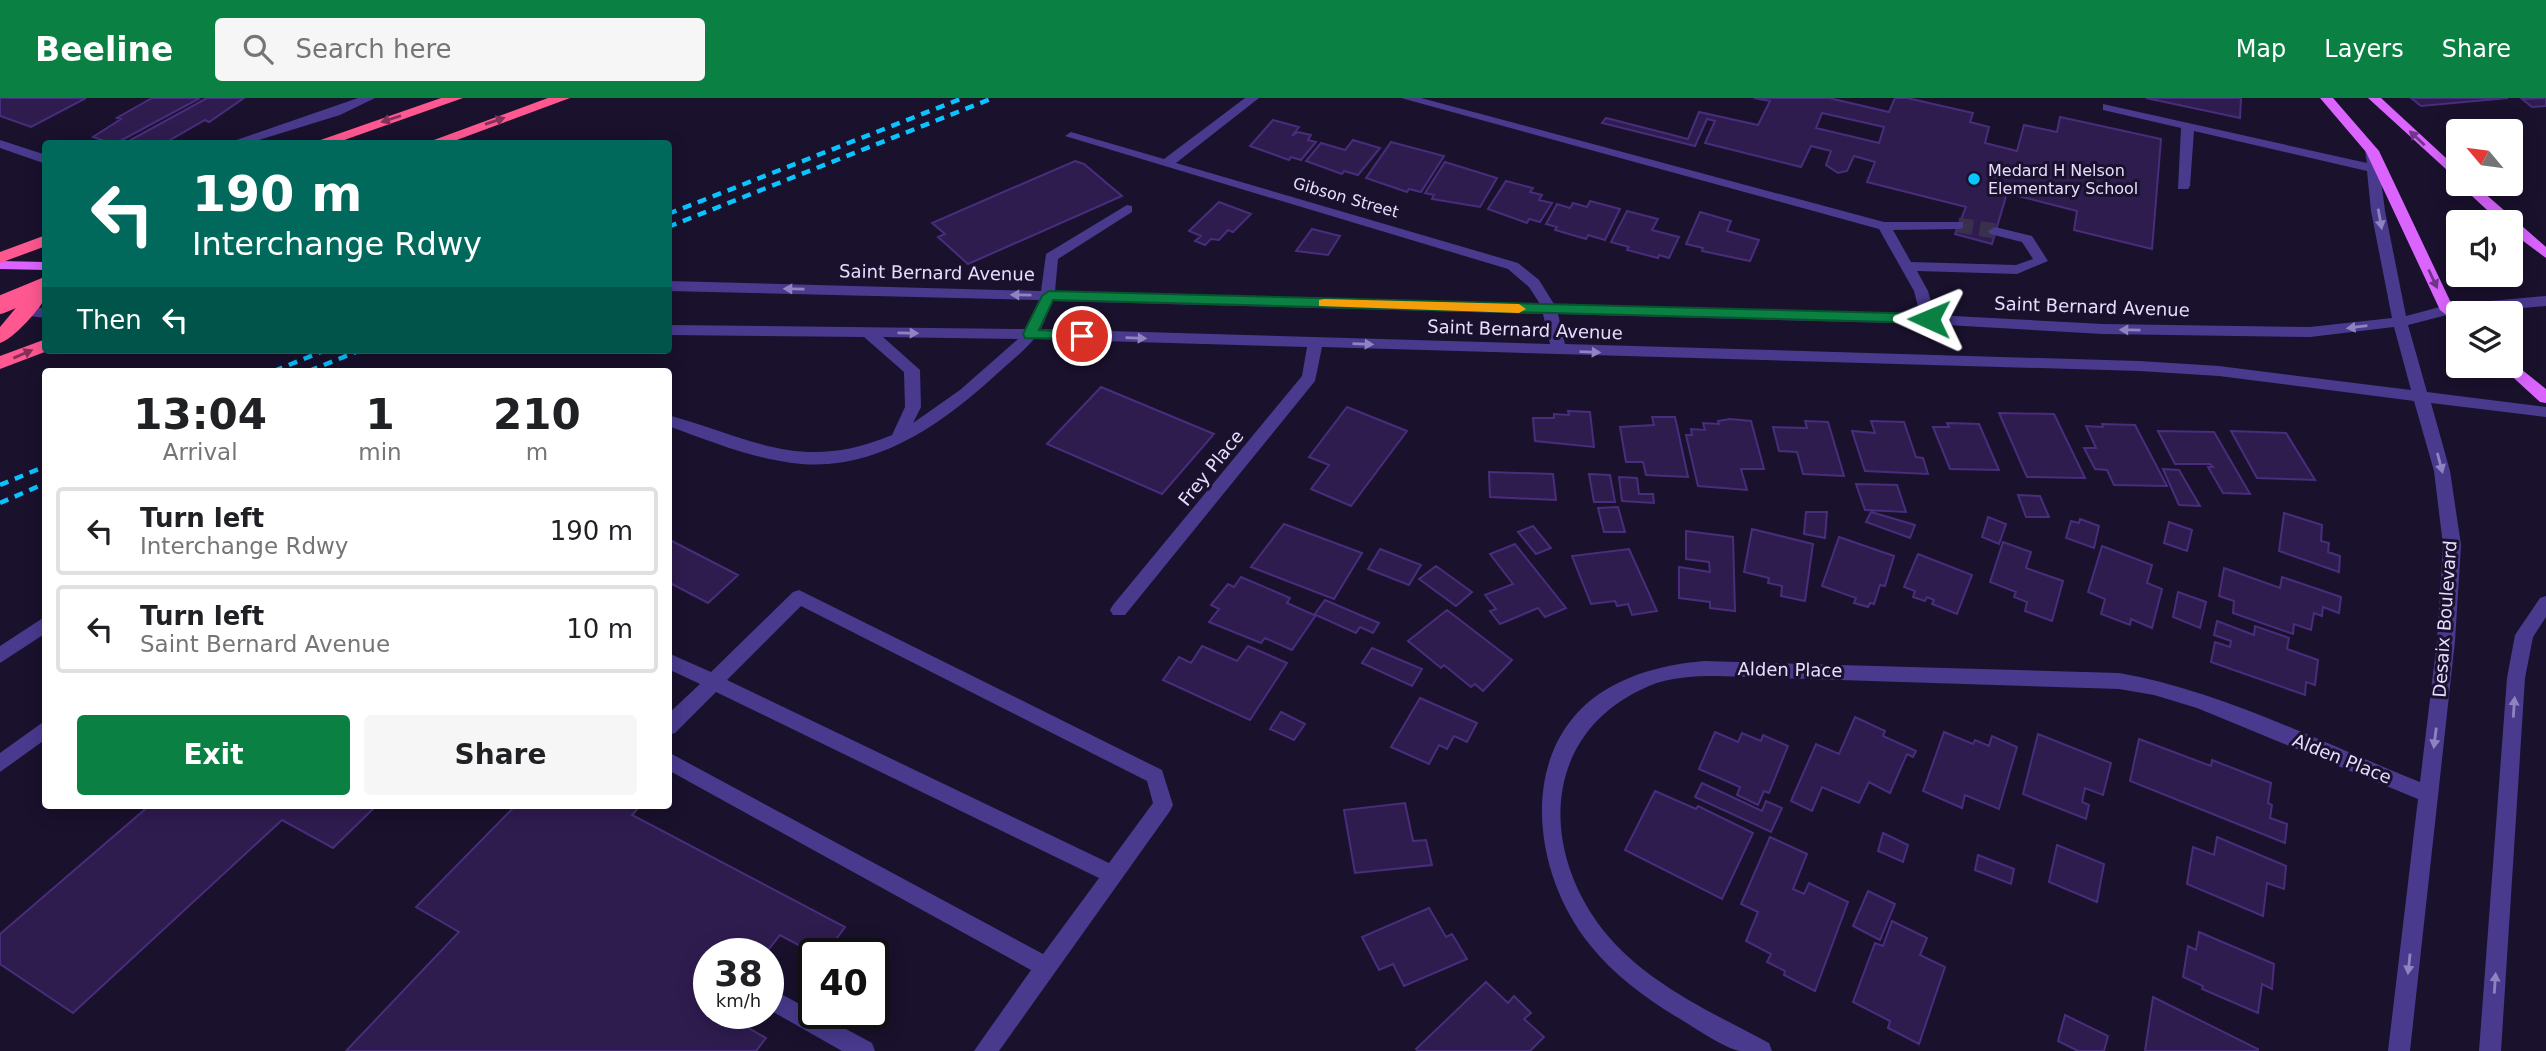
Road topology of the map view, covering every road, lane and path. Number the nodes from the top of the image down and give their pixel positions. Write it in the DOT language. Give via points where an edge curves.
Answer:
graph roads {
  1 [pos="369,98"];
  2 [pos="456,98"];
  3 [pos="563,98"];
  4 [pos="1252,98"];
  5 [pos="1407,98"];
  6 [pos="2326,98"];
  7 [pos="2374,98"];
  8 [pos="2107,107"];
  9 [pos="2188,126"];
  10 [pos="1071,136"];
  11 [pos="244,140"];
  12 [pos="328,140"];
  13 [pos="442,140"];
  14 [pos="0,144"];
  15 [pos="2372,151"];
  16 [pos="42,159"];
  17 [pos="1166,164"];
  18 [pos="2446,165"];
  19 [pos="2374,169"];
  20 [pos="2183,186"];
  21 [pos="2479,196"];
  22 [pos="1128,209"];
  23 [pos="2495,210"];
  24 [pos="1958,225"];
  25 [pos="1884,226"];
  26 [pos="1995,231"];
  27 [pos="2523,235"];
  28 [pos="42,242"];
  29 [pos="2546,254"];
  30 [pos="0,258"];
  31 [pos="0,265"];
  32 [pos="1908,266"];
  33 [pos="42,267"];
  34 [pos="672,286"];
  35 [pos="42,287"];
  36 [pos="42,290"];
  37 [pos="1049,296"];
  38 [pos="2446,301"];
  39 [pos="2546,301"];
  40 [pos="2523,304"];
  41 [pos="0,305"];
  42 [pos="1552,310"];
  43 [pos="0,312"];
  44 [pos="25,312"];
  45 [pos="42,313"];
  46 [pos="2446,316"];
  47 [pos="1929,319"];
  48 [pos="2400,321"];
  49 [pos="672,330"];
  50 [pos="869,333"];
  51 [pos="1030,334"];
  52 [pos="0,337"];
  53 [pos="1315,343"];
  54 [pos="42,347"];
  55 [pos="1559,351"];
  56 [pos="0,363"];
  57 [pos="2523,378"];
  58 [pos="2422,397"];
  59 [pos="2546,398"];
  60 [pos="2546,412"];
  61 [pos="672,421"];
  62 [pos="898,439"];
  63 [pos="2546,603"];
  64 [pos="1119,610"];
  65 [pos="42,627"];
  66 [pos="0,656"];
  67 [pos="672,662"];
  68 [pos="714,683"];
  69 [pos="672,723"];
  70 [pos="42,732"];
  71 [pos="672,762"];
  72 [pos="0,764"];
  73 [pos="2428,794"];
  74 [pos="1113,875"];
  75 [pos="1044,967"];
  76 [pos="784,1006"];
  77 [pos="864,1051"];
  78 [pos="985,1051"];
  79 [pos="1762,1051"];
  80 [pos="2399,1051"];
  81 [pos="2490,1051"];
  1 -- 11 [label="street"];
  2 -- 12 [label="highway, one-way"];
  13 -- 3 [label="highway, one-way"];
  4 -- 17 [label="street"];
  5 -- 25 [label="street"];
  6 -- 15 [label="main road"];
  18 -- 7 [label="main road, one-way"];
  8 -- 9 [label="street"];
  9 -- 19 [label="street"];
  9 -- 20 [label="street"];
  10 -- 17 [label="street, Gibson Street"];
  14 -- 16 [label="street"];
  15 -- 19 [label="street, Desaix Boulevard"];
  15 -- 38 [label="main road, one-way"];
  17 -- 42 [label="street, Gibson Street" via="1496,258 1528,275"];
  19 -- 48 [label="street, Desaix Boulevard, one-way"];
  21 -- 23 [label="main road"];
  22 -- 37 [label="street" via="1051,257"];
  24 -- 25 [label="street"];
  25 -- 32 [label="street"];
  26 -- 32 [label="street" via="2027,239 2041,261 2017,270"];
  27 -- 29 [label="main road"];
  28 -- 30 [label="highway"];
  31 -- 33 [label="main road"];
  32 -- 47 [label="street"];
  37 -- 34 [label="street, Saint Bernard Avenue, one-way"];
  35 -- 41 [label="highway, bridge"];
  36 -- 44 [label="highway"];
  37 -- 42 [label="street, Saint Bernard Avenue"];
  37 -- 51 [label="street"];
  39 -- 40 [label="street, Saint Bernard Avenue"];
  42 -- 47 [label="street, Saint Bernard Avenue"];
  42 -- 55 [label="street, Gibson Street"];
  43 -- 44 [label="main road"];
  44 -- 45 [label="street"];
  44 -- 52 [label="highway"];
  46 -- 48 [label="street, Saint Bernard Avenue"];
  48 -- 47 [label="street, Saint Bernard Avenue, one-way" via="2310,332 2252,332"];
  48 -- 58 [label="street, Desaix Boulevard"];
  49 -- 50 [label="street, Saint Bernard Avenue"];
  50 -- 51 [label="street, Saint Bernard Avenue, one-way"];
  50 -- 62 [label="street" via="912,370 913,407"];
  51 -- 53 [label="street, Saint Bernard Avenue, one-way"];
  51 -- 62 [label="street" via="946,407"];
  53 -- 55 [label="street, Saint Bernard Avenue, one-way"];
  53 -- 64 [label="street, Frey Place" via="1310,377"];
  56 -- 54 [label="highway, one-way"];
  55 -- 58 [label="street, Saint Bernard Avenue, one-way" via="2139,366 2219,371"];
  57 -- 59 [label="main road"];
  58 -- 60 [label="street, Saint Bernard Avenue"];
  58 -- 73 [label="street, Desaix Boulevard, one-way" via="2442,471 2452,545"];
  61 -- 62 [label="street" via="752,450 790,457 850,456"];
  81 -- 63 [label="street, one-way" via="2516,678 2524,635"];
  65 -- 66 [label="street"];
  67 -- 68 [label="street"];
  68 -- 69 [label="street"];
  68 -- 74 [label="street"];
  68 -- 74 [label="street" via="799,597 1155,776 1163,805"];
  70 -- 72 [label="street"];
  71 -- 75 [label="street"];
  73 -- 79 [label="street, Alden Place" via="2202,702 2119,681 1742,668 1685,668 1641,680 1592,710 1567,743 1556,769 1549,828 1560,876 1597,938 1632,973 1673,1002"];
  73 -- 80 [label="street, Desaix Boulevard, one-way"];
  74 -- 75 [label="street"];
  75 -- 78 [label="street"];
  76 -- 77 [label="street"];
}
